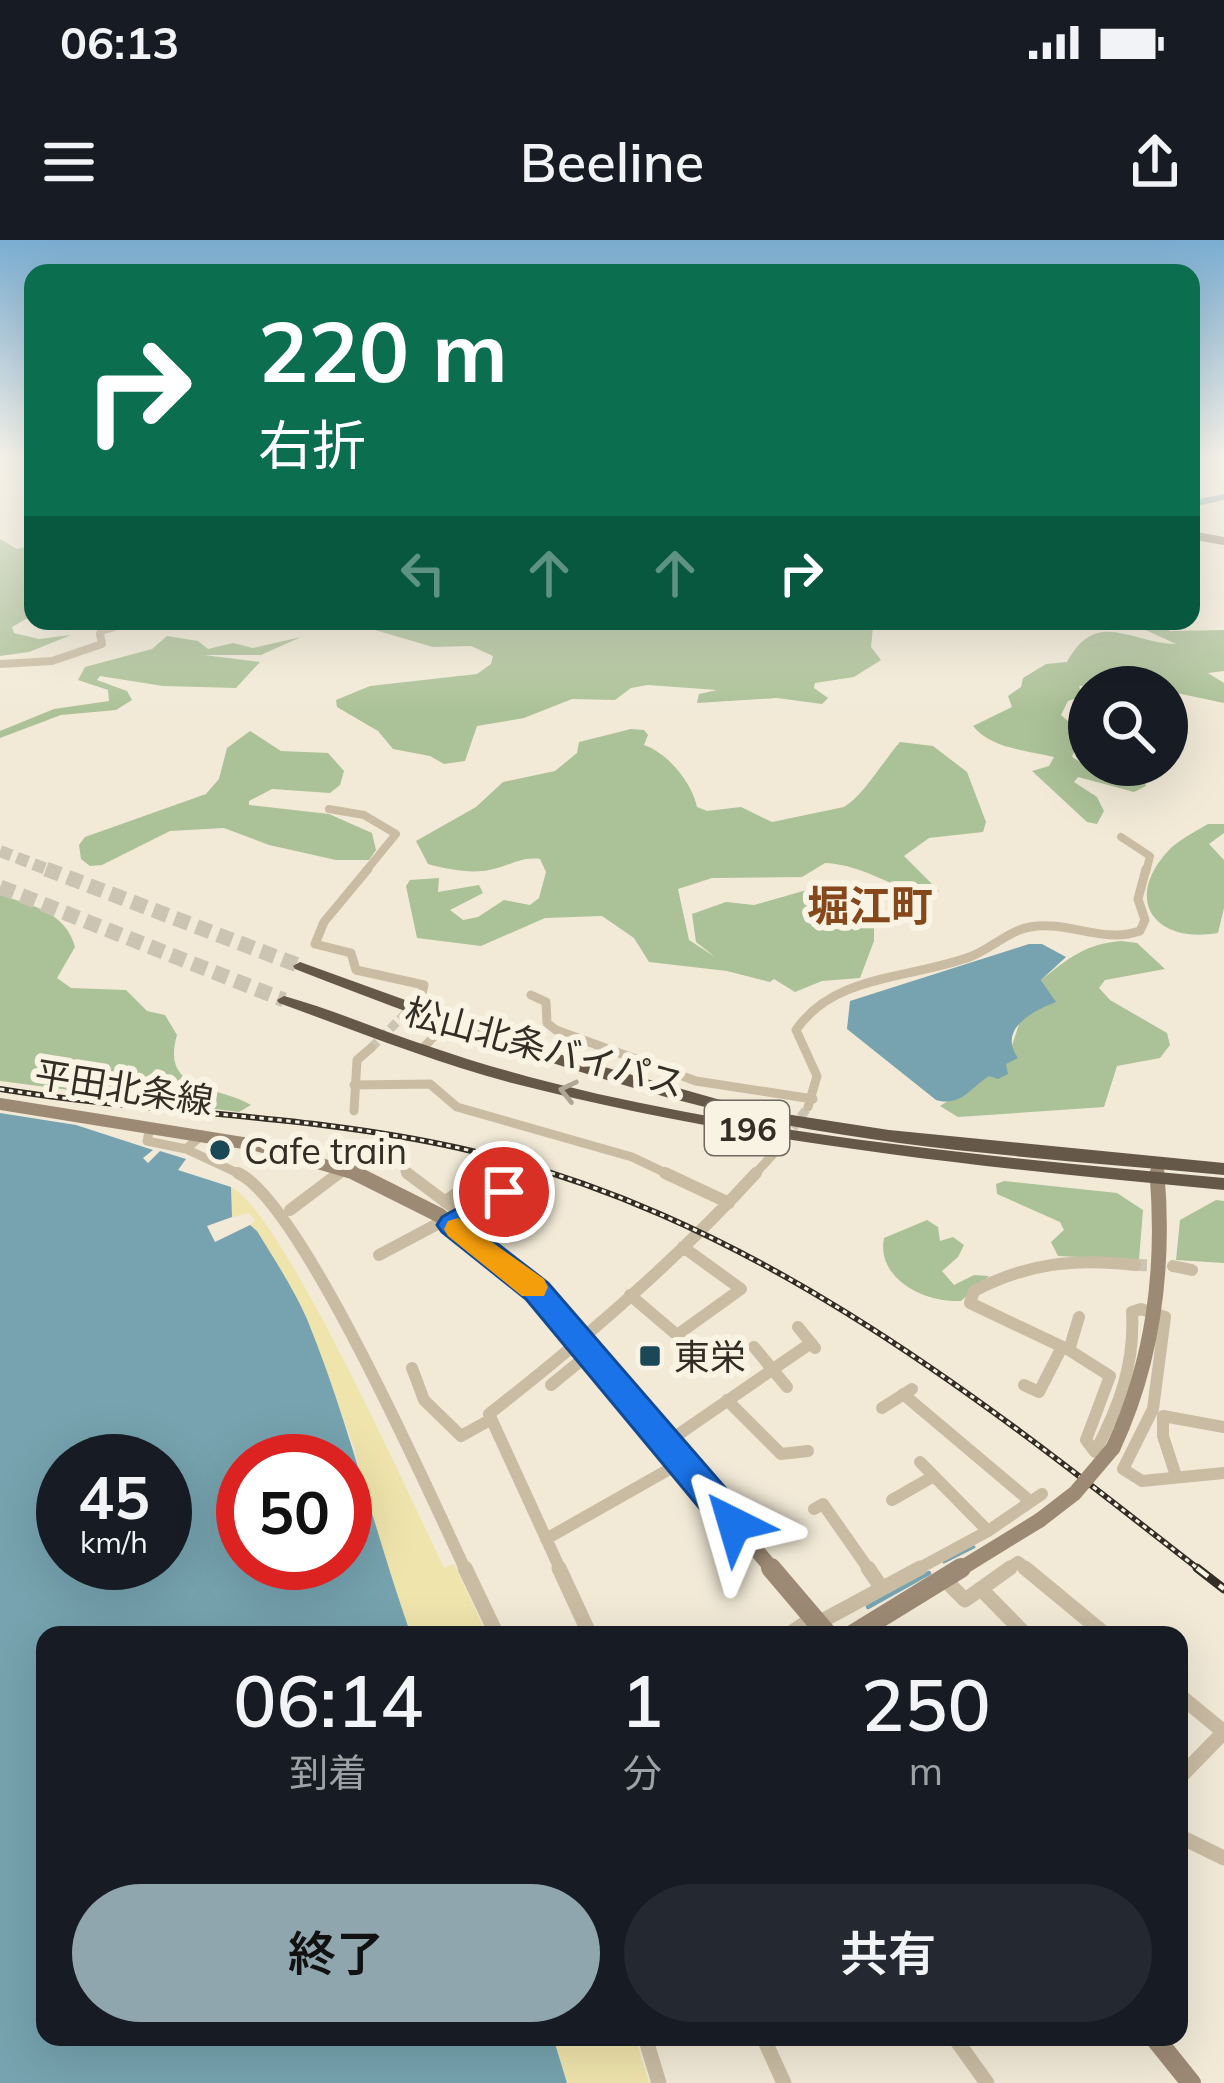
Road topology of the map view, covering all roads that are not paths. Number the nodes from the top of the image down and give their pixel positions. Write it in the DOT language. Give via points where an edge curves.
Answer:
graph roads {
  1 [pos="107,630"];
  2 [pos="0,664"];
  3 [pos="328,809"];
  4 [pos="1121,837"];
  5 [pos="300,966"];
  6 [pos="531,994"];
  7 [pos="421,998"];
  8 [pos="284,1000"];
  9 [pos="447,1023"];
  10 [pos="371,1048"];
  11 [pos="422,1049"];
  12 [pos="354,1085"];
  13 [pos="0,1104"];
  14 [pos="354,1111"];
  15 [pos="150,1128"];
  16 [pos="202,1135"];
  17 [pos="185,1149"];
  18 [pos="777,1150"];
  19 [pos="344,1169"];
  20 [pos="487,1169"];
  21 [pos="1224,1169"];
  22 [pos="1157,1170"];
  23 [pos="405,1171"];
  24 [pos="1224,1184"];
  25 [pos="504,1192"];
  26 [pos="445,1202"];
  27 [pos="729,1203"];
  28 [pos="290,1210"];
  29 [pos="453,1220"];
  30 [pos="683,1247"];
  31 [pos="379,1255"];
  32 [pos="1135,1265"];
  33 [pos="1173,1266"];
  34 [pos="1192,1270"];
  35 [pos="630,1294"];
  36 [pos="1152,1311"];
  37 [pos="1079,1317"];
  38 [pos="798,1327"];
  39 [pos="754,1346"];
  40 [pos="585,1347"];
  41 [pos="1065,1348"];
  42 [pos="412,1368"];
  43 [pos="772,1368"];
  44 [pos="551,1384"];
  45 [pos="1024,1384"];
  46 [pos="787,1387"];
  47 [pos="727,1400"];
  48 [pos="882,1408"];
  49 [pos="490,1420"];
  50 [pos="1224,1427"];
  51 [pos="666,1443"];
  52 [pos="1104,1450"];
  53 [pos="808,1451"];
  54 [pos="682,1462"];
  55 [pos="920,1462"];
  56 [pos="1123,1469"];
  57 [pos="1224,1473"];
  58 [pos="934,1476"];
  59 [pos="1176,1476"];
  60 [pos="892,1500"];
  61 [pos="814,1509"];
  62 [pos="988,1531"];
  63 [pos="545,1539"];
  64 [pos="945,1580"];
  65 [pos="881,1587"];
  66 [pos="981,1589"];
  67 [pos="493,1626"];
  68 [pos="586,1626"];
  69 [pos="820,1626"];
  70 [pos="867,1626"];
  71 [pos="1017,1626"];
  72 [pos="1095,1626"];
  73 [pos="1188,1702"];
  74 [pos="1224,1732"];
  75 [pos="1188,1769"];
  76 [pos="1188,1840"];
  77 [pos="1224,1858"];
  78 [pos="648,2046"];
  79 [pos="768,2046"];
  80 [pos="961,2046"];
  81 [pos="1161,2046"];
  82 [pos="659,2083"];
  83 [pos="784,2083"];
  84 [pos="987,2083"];
  85 [pos="1191,2083"];
  1 -- 2 [label="street" via="101,644 70,657"];
  3 -- 7 [label="street" via="364,815 396,834 315,944 351,953 356,970 424,986"];
  4 -- 6 [label="street" via="1150,856 1138,899 1140,931 1105,937 1024,928 972,956 826,1000 796,1030 819,1077 810,1103 696,1081 556,1030 547,1023 546,1002"];
  5 -- 9 [label="highway, 松山北条バイパス / 196"];
  8 -- 11 [label="highway, 松山北条バイパス / 196"];
  9 -- 11 [label="street"];
  9 -- 22 [label="highway, 松山北条バイパス / 196" via="617,1079 781,1118"];
  10 -- 12 [label="street" via="357,1060"];
  22 -- 11 [label="highway, 松山北条バイパス / 196, one-way" via="776,1134 553,1087"];
  12 -- 14 [label="street"];
  12 -- 27 [label="street" via="430,1084 457,1107 632,1157"];
  13 -- 15 [label="main road, 平田北条線"];
  15 -- 16 [label="main road, 平田北条線"];
  15 -- 17 [label="street" via="147,1141"];
  16 -- 17 [label="street"];
  16 -- 19 [label="main road, 平田北条線"];
  17 -- 67 [label="street" via="247,1177 280,1214 363,1355"];
  18 -- 27 [label="street"];
  19 -- 28 [label="street"];
  19 -- 29 [label="main road, 平田北条線"];
  20 -- 26 [label="street"];
  21 -- 22 [label="highway, 松山北条バイパス / 196"];
  22 -- 24 [label="highway, 松山北条バイパス / 196"];
  22 -- 36 [label="main road"];
  23 -- 26 [label="street"];
  25 -- 29 [label="street"];
  26 -- 29 [label="street"];
  27 -- 30 [label="street"];
  29 -- 31 [label="street"];
  29 -- 40 [label="main road, 平田北条線" via="537,1291"];
  30 -- 35 [label="street"];
  30 -- 35 [label="street" via="741,1289 677,1335"];
  32 -- 41 [label="street" via="1034,1263 971,1296 974,1306"];
  33 -- 34 [label="street"];
  35 -- 40 [label="street"];
  36 -- 52 [label="main road" via="1139,1390"];
  36 -- 56 [label="street" via="1168,1322 1153,1409"];
  37 -- 41 [label="street"];
  38 -- 43 [label="street" via="813,1346"];
  39 -- 43 [label="street"];
  40 -- 44 [label="street"];
  40 -- 49 [label="street" via="490,1409"];
  40 -- 51 [label="main road, 平田北条線"];
  41 -- 45 [label="street" via="1039,1392"];
  41 -- 52 [label="street" via="1110,1376 1086,1440"];
  42 -- 49 [label="street" via="424,1400 461,1436"];
  43 -- 46 [label="street"];
  43 -- 47 [label="street"];
  47 -- 51 [label="street"];
  47 -- 53 [label="street" via="781,1454"];
  48 -- 62 [label="street" via="908,1391 1036,1497"];
  49 -- 63 [label="street"];
  50 -- 59 [label="street" via="1163,1416"];
  51 -- 54 [label="main road, 平田北条線"];
  52 -- 56 [label="street"];
  52 -- 64 [label="main road, bridge" via="1075,1493"];
  54 -- 63 [label="street"];
  54 -- 69 [label="main road, 平田北条線"];
  55 -- 58 [label="street"];
  56 -- 59 [label="street" via="1142,1480"];
  57 -- 59 [label="street"];
  58 -- 60 [label="street"];
  58 -- 62 [label="street"];
  61 -- 65 [label="street" via="823,1504 841,1524"];
  62 -- 65 [label="street"];
  63 -- 68 [label="street"];
  64 -- 66 [label="street" via="965,1600"];
  64 -- 70 [label="main road"];
  65 -- 69 [label="street"];
  66 -- 71 [label="street"];
  66 -- 72 [label="street" via="1018,1562"];
  73 -- 74 [label="street"];
  74 -- 75 [label="street"];
  76 -- 77 [label="street"];
  78 -- 82 [label="street"];
  79 -- 83 [label="street"];
  80 -- 84 [label="street"];
  81 -- 85 [label="main road"];
}
